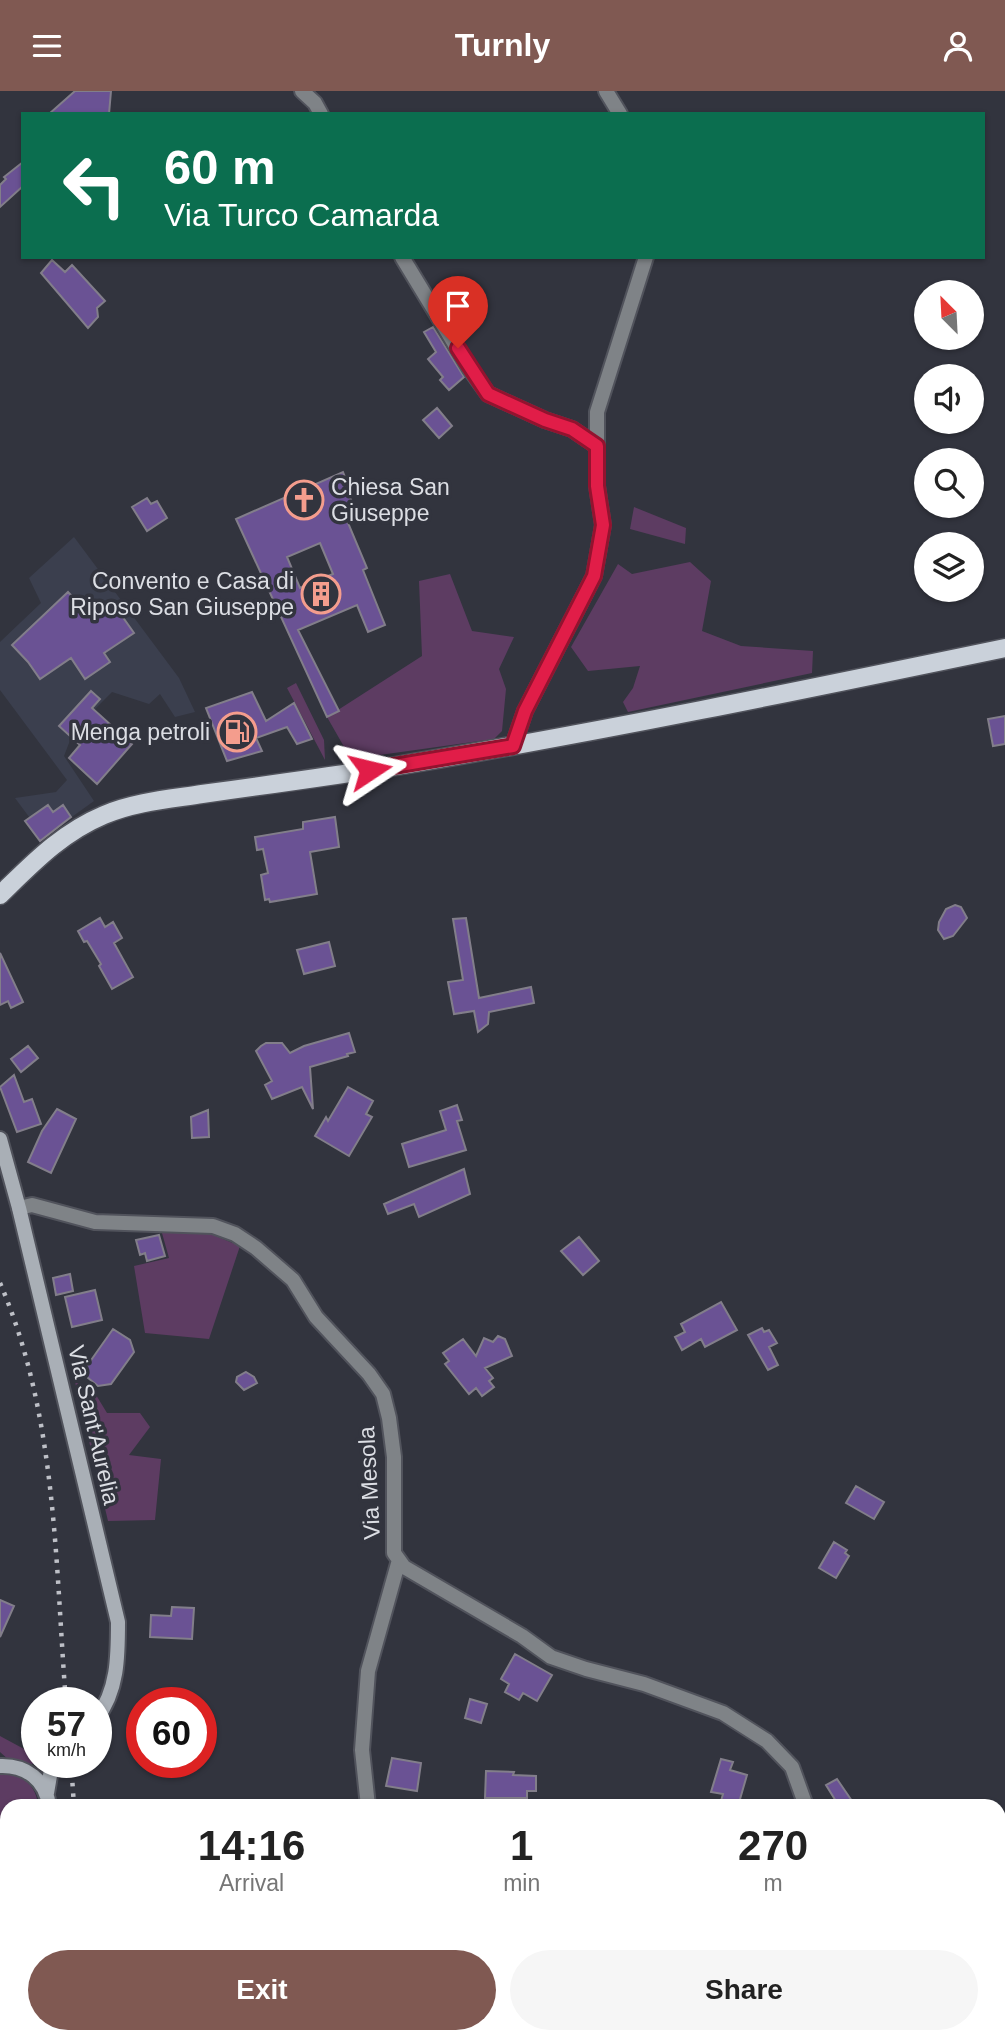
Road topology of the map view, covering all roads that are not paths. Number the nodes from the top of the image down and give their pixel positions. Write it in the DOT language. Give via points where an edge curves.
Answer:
graph roads {
  1 [pos="302,91"];
  2 [pos="606,91"];
  3 [pos="320,112"];
  4 [pos="619,112"];
  5 [pos="403,259"];
  6 [pos="645,259"];
  7 [pos="597,446"];
  8 [pos="1005,647"];
  9 [pos="513,746"];
  10 [pos="0,895"];
  11 [pos="0,1139"];
  12 [pos="19,1208"];
  13 [pos="399,1560"];
  14 [pos="111,1687"];
  15 [pos="0,1756"];
  16 [pos="14,1768"];
  17 [pos="50,1778"];
  18 [pos="47,1799"];
  19 [pos="48,1799"];
  20 [pos="367,1799"];
  21 [pos="803,1799"];
  1 -- 3 [label="street"];
  2 -- 4 [label="street"];
  5 -- 7 [label="street" via="488,394 572,429"];
  6 -- 7 [label="street" via="597,412"];
  7 -- 9 [label="street" via="603,525 594,576 525,711"];
  8 -- 9 [label="main road"];
  9 -- 10 [label="main road" via="163,800 105,814 56,841"];
  11 -- 12 [label="main road, Via Sant'Aurelia"];
  12 -- 13 [label="street, Via Mesola" via="32,1205 95,1221 213,1226 246,1241 293,1280 316,1317 383,1394 394,1457 394,1553"];
  12 -- 14 [label="main road, Via Sant'Aurelia" via="118,1622 118,1667"];
  13 -- 20 [label="street" via="368,1671 362,1750"];
  13 -- 21 [label="street, Via Mesola" via="433,1586 551,1657 723,1713 767,1741 792,1767"];
  15 -- 16 [label="main road"];
  16 -- 18 [label="main road" via="35,1777"];
  17 -- 19 [label="main road"];
}
